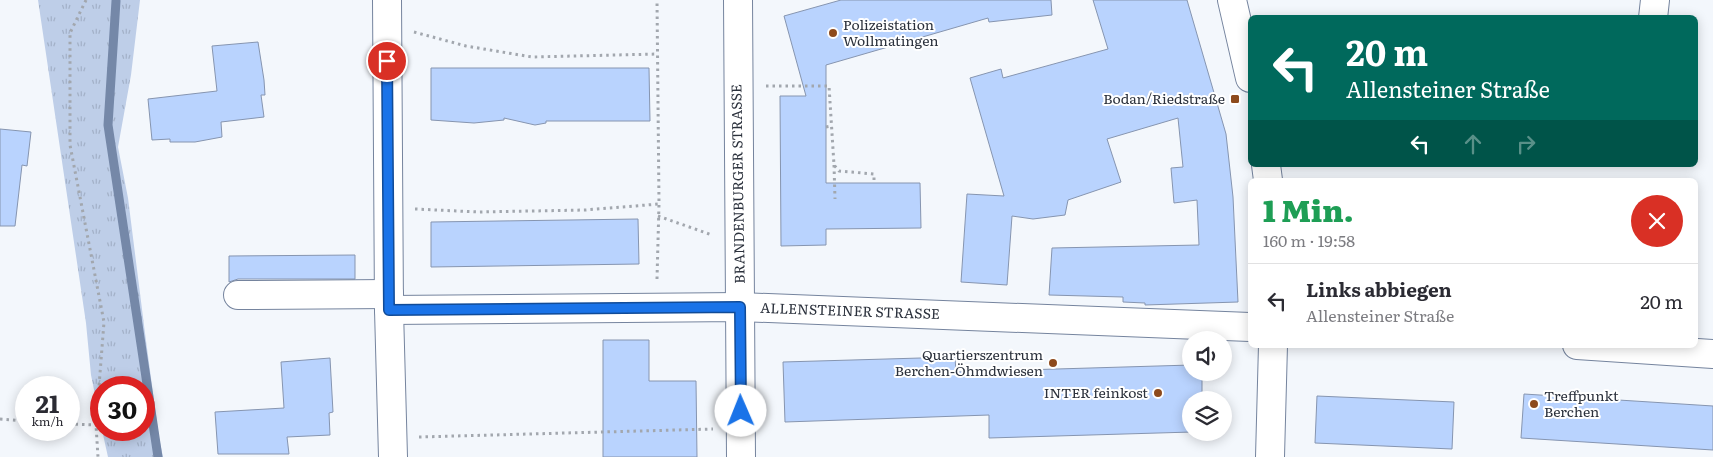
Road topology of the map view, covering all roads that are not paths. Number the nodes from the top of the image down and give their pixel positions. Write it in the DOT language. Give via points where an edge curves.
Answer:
graph roads {
  1 [pos="738,0"];
  2 [pos="1232,0"];
  3 [pos="1654,0"];
  4 [pos="387,12"];
  5 [pos="1654,15"];
  6 [pos="1248,69"];
  7 [pos="238,295"];
  8 [pos="389,302"];
  9 [pos="740,307"];
  10 [pos="1248,327"];
  11 [pos="1273,348"];
  12 [pos="1622,348"];
  13 [pos="1713,354"];
  14 [pos="393,447"];
  15 [pos="741,457"];
  16 [pos="1270,457"];
  1 -- 9 [label="street, BRANDENBURGER STRASSE"];
  2 -- 6 [label="street"];
  3 -- 5 [label="street"];
  4 -- 8 [label="street"];
  7 -- 8 [label="street, ALLENSTEINER STRASSE"];
  8 -- 9 [label="street, ALLENSTEINER STRASSE"];
  8 -- 14 [label="street"];
  9 -- 10 [label="street, ALLENSTEINER STRASSE"];
  9 -- 15 [label="street, BRANDENBURGER STRASSE"];
  11 -- 16 [label="street"];
  12 -- 13 [label="street"];
}
